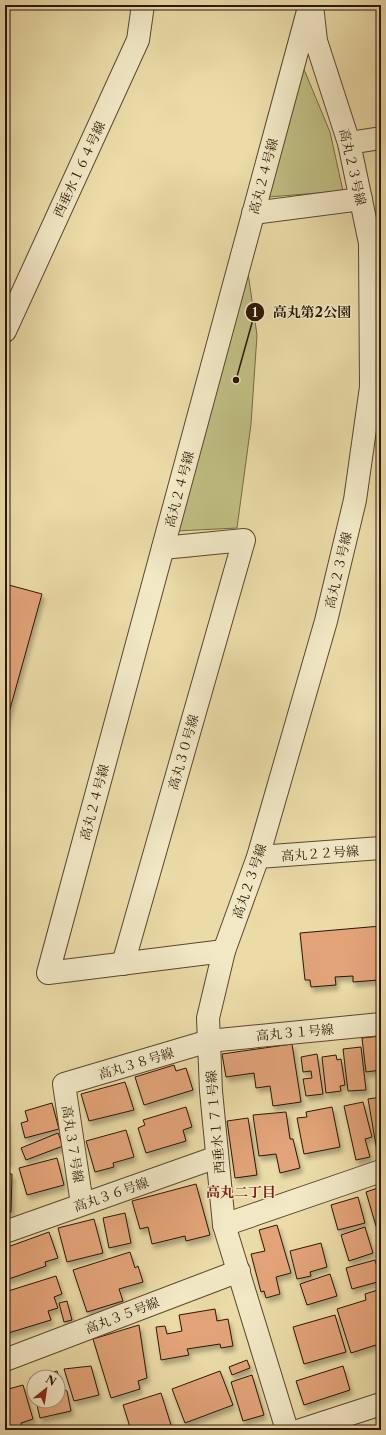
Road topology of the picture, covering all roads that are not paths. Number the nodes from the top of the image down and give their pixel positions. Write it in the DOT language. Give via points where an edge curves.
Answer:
graph roads {
  1 [pos="144,5"];
  2 [pos="311,5"];
  3 [pos="381,138"];
  4 [pos="349,143"];
  5 [pos="361,199"];
  6 [pos="254,213"];
  7 [pos="5,331"];
  8 [pos="163,548"];
  9 [pos="381,848"];
  10 [pos="258,857"];
  11 [pos="224,951"];
  12 [pos="123,964"];
  13 [pos="381,1024"];
  14 [pos="209,1041"];
  15 [pos="64,1084"];
  16 [pos="217,1157"];
  17 [pos="381,1171"];
  18 [pos="82,1204"];
  19 [pos="224,1225"];
  20 [pos="5,1232"];
  21 [pos="239,1271"];
  22 [pos="5,1360"];
  23 [pos="381,1404"];
  24 [pos="287,1430"];
  25 [pos="301,1430"];
  1 -- 7 [label="street, 西垂水１６４号線" via="138,40"];
  2 -- 4 [label="street, 高丸２３号線" via="316,41"];
  2 -- 6 [label="street, 高丸２４号線"];
  3 -- 4 [label="street"];
  4 -- 5 [label="street, 高丸２３号線"];
  5 -- 6 [label="street"];
  5 -- 10 [label="street, 高丸２３号線" via="370,243 371,387 355,500 326,621"];
  6 -- 8 [label="street, 高丸２４号線"];
  8 -- 12 [label="street, 高丸２４号線" via="48,973"];
  8 -- 12 [label="street, 高丸３０号線" via="244,540"];
  9 -- 10 [label="street, 高丸２２号線"];
  10 -- 11 [label="street, 高丸２３号線"];
  11 -- 12 [label="street"];
  11 -- 14 [label="street, 西垂水１７１号線" via="208,1018"];
  13 -- 14 [label="street, 高丸３１号線"];
  14 -- 15 [label="street, 高丸３８号線"];
  14 -- 16 [label="street, 西垂水１７１号線"];
  15 -- 18 [label="street, 高丸３７号線"];
  16 -- 18 [label="street, 高丸３６号線"];
  16 -- 19 [label="street, 西垂水１７１号線"];
  17 -- 19 [label="street"];
  18 -- 20 [label="street, 高丸３６号線"];
  19 -- 21 [label="street, 西垂水１７１号線"];
  21 -- 22 [label="street, 高丸３５号線"];
  21 -- 24 [label="street, 西垂水１７１号線"];
  23 -- 25 [label="street"];
}
